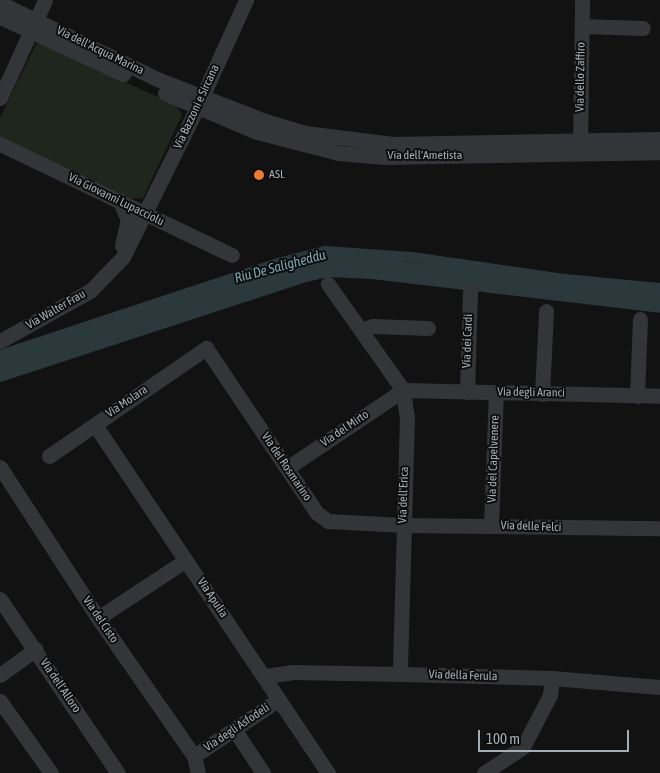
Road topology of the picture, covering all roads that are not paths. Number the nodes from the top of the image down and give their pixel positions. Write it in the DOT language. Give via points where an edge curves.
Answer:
graph roads {
  1 [pos="45,0"];
  2 [pos="246,0"];
  3 [pos="582,0"];
  4 [pos="0,2"];
  5 [pos="0,17"];
  6 [pos="34,25"];
  7 [pos="582,26"];
  8 [pos="643,28"];
  9 [pos="0,98"];
  10 [pos="200,103"];
  11 [pos="660,138"];
  12 [pos="0,144"];
  13 [pos="580,148"];
  14 [pos="660,152"];
  15 [pos="119,200"];
  16 [pos="146,214"];
  17 [pos="232,255"];
  18 [pos="110,274"];
  19 [pos="328,284"];
  20 [pos="470,291"];
  21 [pos="546,311"];
  22 [pos="640,319"];
  23 [pos="428,328"];
  24 [pos="361,330"];
  25 [pos="1,337"];
  26 [pos="206,348"];
  27 [pos="403,390"];
  28 [pos="467,392"];
  29 [pos="496,392"];
  30 [pos="542,394"];
  31 [pos="637,396"];
  32 [pos="660,396"];
  33 [pos="95,425"];
  34 [pos="48,456"];
  35 [pos="0,467"];
  36 [pos="287,468"];
  37 [pos="403,525"];
  38 [pos="491,526"];
  39 [pos="660,528"];
  40 [pos="186,560"];
  41 [pos="0,599"];
  42 [pos="98,618"];
  43 [pos="36,649"];
  44 [pos="400,674"];
  45 [pos="0,675"];
  46 [pos="265,676"];
  47 [pos="552,678"];
  48 [pos="660,686"];
  49 [pos="280,699"];
  50 [pos="0,701"];
  51 [pos="234,729"];
  52 [pos="194,756"];
  53 [pos="51,773"];
  54 [pos="118,773"];
  55 [pos="198,773"];
  56 [pos="263,773"];
  57 [pos="328,773"];
  58 [pos="484,773"];
  1 -- 6 [label="street"];
  2 -- 10 [label="street, Via Bazzoni e Sircana"];
  3 -- 7 [label="street, Via dello Zaffiro"];
  4 -- 6 [label="street, Via dell'Acqua Marina"];
  5 -- 6 [label="street, Via dell'Acqua Marina"];
  6 -- 9 [label="street"];
  6 -- 10 [label="street, Via dell'Acqua Marina" via="157,79"];
  7 -- 8 [label="street"];
  7 -- 13 [label="street, Via dello Zaffiro"];
  10 -- 13 [label="street, Via dell'Ametista" via="348,140"];
  10 -- 16 [label="street, Via Bazzoni e Sircana"];
  11 -- 13 [label="street, Via dell'Ametista"];
  12 -- 15 [label="street, Via Giovanni Lupacciolu"];
  13 -- 14 [label="street, Via dell'Ametista"];
  15 -- 16 [label="street, Via Giovanni Lupacciolu"];
  15 -- 18 [label="street, Via Walter Frau" via="128,219"];
  16 -- 17 [label="street, Via Giovanni Lupacciolu"];
  16 -- 18 [label="street, Via Walter Frau"];
  18 -- 25 [label="street, Via Walter Frau" via="56,312"];
  19 -- 24 [label="street, Via dell'Erica"];
  20 -- 28 [label="street, Via dei Cardi"];
  21 -- 30 [label="street"];
  22 -- 31 [label="street"];
  23 -- 24 [label="street" via="373,326"];
  24 -- 27 [label="street, Via dell'Erica"];
  26 -- 33 [label="street, Via Molara"];
  26 -- 36 [label="street, Via del Rosmarino"];
  27 -- 28 [label="street, Via degli Aranci"];
  27 -- 36 [label="street, Via del Mirto"];
  27 -- 37 [label="street, Via dell'Erica" via="407,417"];
  28 -- 29 [label="street, Via degli Aranci"];
  29 -- 30 [label="street, Via degli Aranci"];
  29 -- 38 [label="street, Via del Capelvenere"];
  30 -- 31 [label="street, Via degli Aranci"];
  31 -- 32 [label="street, Via degli Aranci"];
  33 -- 34 [label="street, Via Molara"];
  33 -- 40 [label="street, Via Apulia"];
  35 -- 42 [label="street, Via del Cisto"];
  36 -- 37 [label="street, Via del Rosmarino" via="317,513 328,521"];
  37 -- 38 [label="street, Via delle Felci"];
  37 -- 44 [label="street, Via dell'Erica"];
  38 -- 39 [label="street, Via delle Felci"];
  40 -- 42 [label="street"];
  40 -- 46 [label="street, Via Apulia"];
  41 -- 43 [label="street, Via dell'Alloro"];
  42 -- 52 [label="street, Via del Cisto"];
  43 -- 45 [label="street"];
  43 -- 54 [label="street, Via dell'Alloro"];
  44 -- 46 [label="street, Via della Ferula" via="292,672"];
  44 -- 47 [label="street, Via della Ferula"];
  46 -- 49 [label="street, Via Apulia"];
  47 -- 48 [label="street, Via della Ferula"];
  47 -- 58 [label="street" via="550,695 523,747"];
  49 -- 51 [label="street, Via degli Asfodeli"];
  49 -- 57 [label="street, Via Apulia"];
  50 -- 53 [label="street"];
  51 -- 52 [label="street, Via degli Asfodeli"];
  51 -- 56 [label="street"];
  52 -- 55 [label="street, Via del Cisto"];
}
